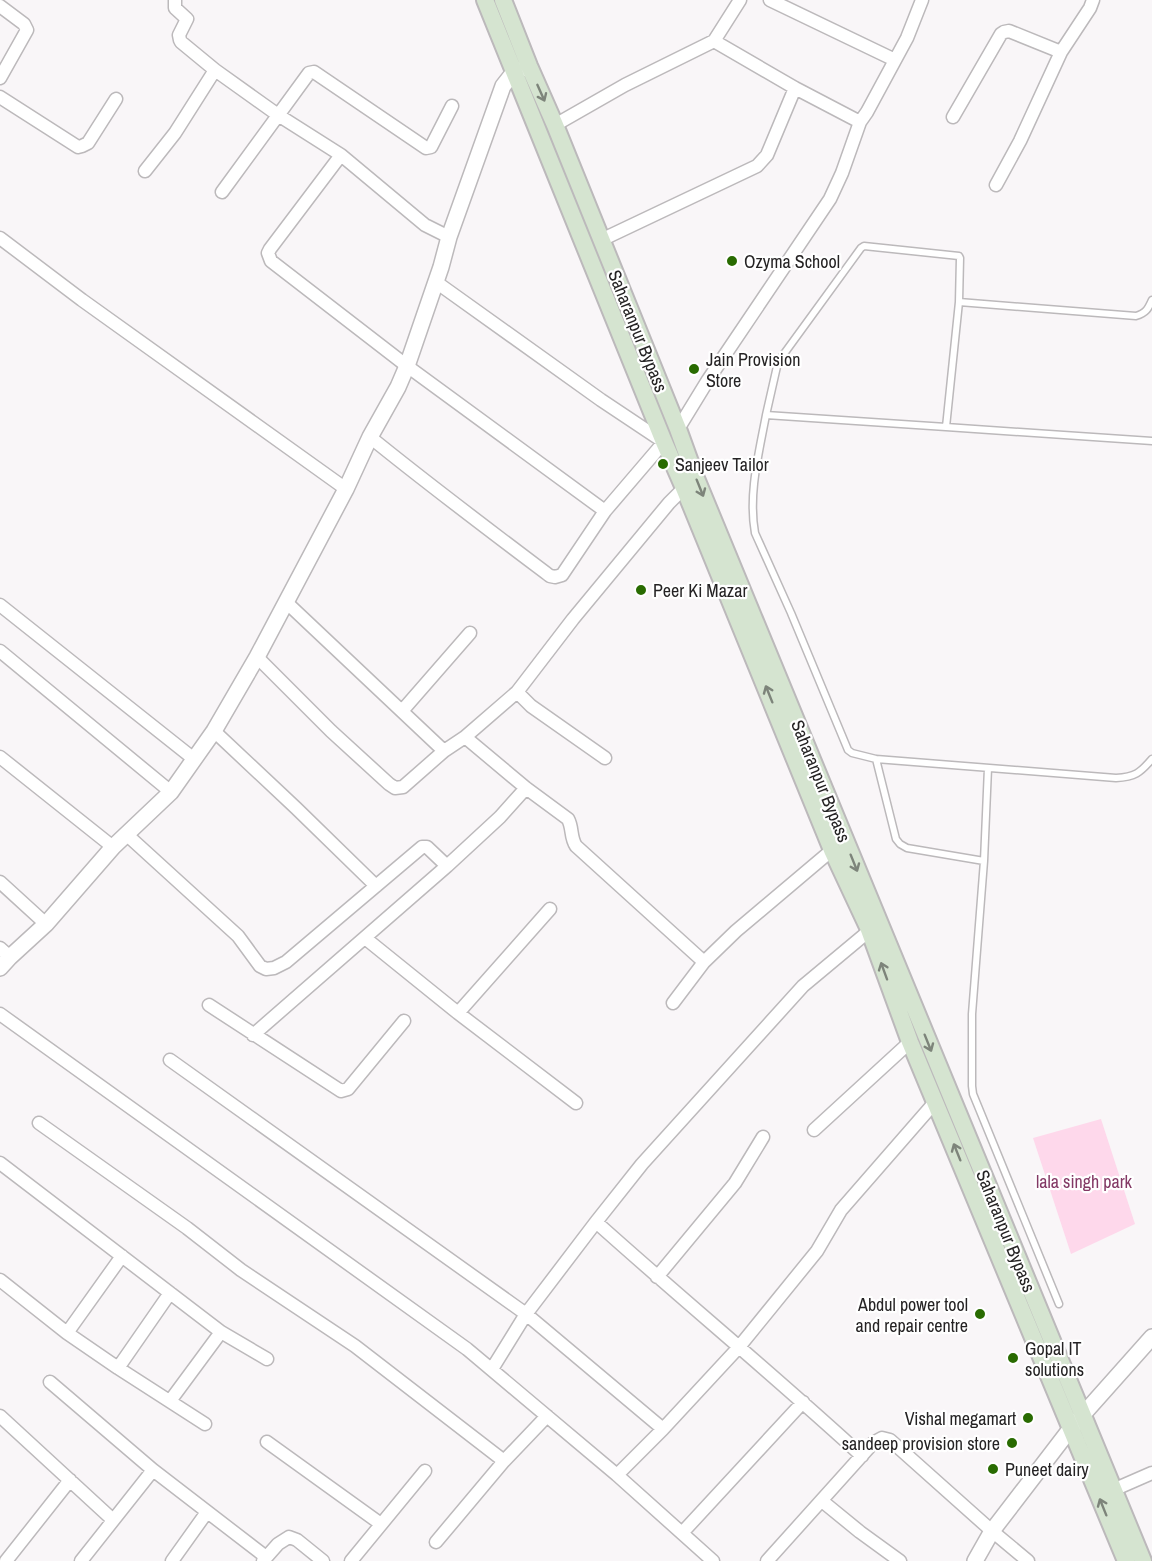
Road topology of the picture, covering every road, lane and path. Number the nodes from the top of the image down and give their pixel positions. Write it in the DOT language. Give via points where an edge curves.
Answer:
graph roads {
  1 [pos="175,0"];
  2 [pos="485,0"];
  3 [pos="503,0"];
  4 [pos="740,0"];
  5 [pos="770,0"];
  6 [pos="1093,0"];
  7 [pos="920,1"];
  8 [pos="0,6"];
  9 [pos="714,41"];
  10 [pos="1061,52"];
  11 [pos="895,60"];
  12 [pos="522,69"];
  13 [pos="215,70"];
  14 [pos="0,78"];
  15 [pos="795,88"];
  16 [pos="0,97"];
  17 [pos="116,99"];
  18 [pos="452,106"];
  19 [pos="278,115"];
  20 [pos="953,117"];
  21 [pos="860,122"];
  22 [pos="555,125"];
  23 [pos="341,155"];
  24 [pos="146,171"];
  25 [pos="996,185"];
  26 [pos="222,192"];
  27 [pos="449,237"];
  28 [pos="0,238"];
  29 [pos="601,240"];
  30 [pos="436,282"];
  31 [pos="1152,300"];
  32 [pos="959,302"];
  33 [pos="407,366"];
  34 [pos="766,415"];
  35 [pos="946,427"];
  36 [pos="678,429"];
  37 [pos="370,437"];
  38 [pos="1152,441"];
  39 [pos="664,442"];
  40 [pos="684,488"];
  41 [pos="346,489"];
  42 [pos="605,511"];
  43 [pos="286,603"];
  44 [pos="0,605"];
  45 [pos="470,633"];
  46 [pos="0,651"];
  47 [pos="257,657"];
  48 [pos="517,692"];
  49 [pos="402,711"];
  50 [pos="214,731"];
  51 [pos="465,737"];
  52 [pos="444,751"];
  53 [pos="0,757"];
  54 [pos="605,758"];
  55 [pos="194,759"];
  56 [pos="876,759"];
  57 [pos="1152,759"];
  58 [pos="988,768"];
  59 [pos="526,788"];
  60 [pos="171,792"];
  61 [pos="126,834"];
  62 [pos="113,847"];
  63 [pos="832,850"];
  64 [pos="984,861"];
  65 [pos="447,866"];
  66 [pos="0,882"];
  67 [pos="376,886"];
  68 [pos="550,909"];
  69 [pos="46,924"];
  70 [pos="870,931"];
  71 [pos="365,938"];
  72 [pos="3,958"];
  73 [pos="704,962"];
  74 [pos="673,1003"];
  75 [pos="209,1005"];
  76 [pos="458,1012"];
  77 [pos="0,1014"];
  78 [pos="404,1021"];
  79 [pos="254,1035"];
  80 [pos="910,1042"];
  81 [pos="170,1060"];
  82 [pos="936,1101"];
  83 [pos="576,1103"];
  84 [pos="39,1123"];
  85 [pos="814,1130"];
  86 [pos="764,1137"];
  87 [pos="0,1163"];
  88 [pos="596,1222"];
  89 [pos="122,1257"];
  90 [pos="657,1277"];
  91 [pos="0,1280"];
  92 [pos="170,1293"];
  93 [pos="1059,1304"];
  94 [pos="526,1314"];
  95 [pos="221,1332"];
  96 [pos="67,1333"];
  97 [pos="1152,1337"];
  98 [pos="739,1347"];
  99 [pos="267,1359"];
  100 [pos="118,1368"];
  101 [pos="492,1370"];
  102 [pos="50,1382"];
  103 [pos="170,1401"];
  104 [pos="803,1402"];
  105 [pos="0,1416"];
  106 [pos="547,1416"];
  107 [pos="1076,1421"];
  108 [pos="205,1424"];
  109 [pos="663,1429"];
  110 [pos="267,1442"];
  111 [pos="862,1456"];
  112 [pos="504,1461"];
  113 [pos="153,1470"];
  114 [pos="425,1471"];
  115 [pos="1152,1473"];
  116 [pos="617,1475"];
  117 [pos="70,1480"];
  118 [pos="1113,1490"];
  119 [pos="822,1501"];
  120 [pos="207,1512"];
  121 [pos="113,1520"];
  122 [pos="381,1524"];
  123 [pos="992,1532"];
  124 [pos="682,1533"];
  125 [pos="436,1542"];
  126 [pos="264,1559"];
  127 [pos="6,1561"];
  128 [pos="81,1561"];
  129 [pos="172,1561"];
  130 [pos="323,1561"];
  131 [pos="351,1561"];
  132 [pos="712,1561"];
  133 [pos="767,1561"];
  134 [pos="900,1561"];
  135 [pos="975,1561"];
  136 [pos="1028,1561"];
  137 [pos="1126,1561"];
  138 [pos="1143,1561"];
  1 -- 13 [label="street" via="175,8 187,19 180,40"];
  2 -- 12 [label="main road"];
  3 -- 12 [label="main road, Saharanpur Bypass"];
  4 -- 9 [label="street"];
  5 -- 11 [label="street"];
  6 -- 10 [label="street"];
  7 -- 11 [label="street" via="908,38"];
  8 -- 14 [label="street" via="27,30"];
  9 -- 15 [label="street"];
  9 -- 22 [label="street"];
  10 -- 20 [label="street" via="1009,31 1003,33"];
  10 -- 25 [label="street"];
  11 -- 21 [label="street"];
  12 -- 22 [label="main road, Saharanpur Bypass, one-way"];
  12 -- 27 [label="street" via="503,86"];
  12 -- 39 [label="main road"];
  13 -- 19 [label="street"];
  13 -- 24 [label="street"];
  15 -- 21 [label="street"];
  15 -- 29 [label="street" via="758,166"];
  16 -- 17 [label="street" via="80,147 88,143"];
  18 -- 19 [label="street" via="426,148 314,72 305,76"];
  19 -- 23 [label="street"];
  19 -- 26 [label="street"];
  21 -- 36 [label="street" via="830,199"];
  22 -- 29 [label="main road, Saharanpur Bypass"];
  23 -- 27 [label="street" via="425,225"];
  23 -- 33 [label="street" via="270,249 268,257"];
  27 -- 30 [label="street"];
  28 -- 41 [label="street"];
  29 -- 36 [label="main road, Saharanpur Bypass"];
  30 -- 33 [label="street"];
  30 -- 39 [label="street"];
  31 -- 32 [label="lane" via="1148,310 1136,316"];
  32 -- 34 [label="lane" via="959,256 864,246 778,362"];
  32 -- 35 [label="lane"];
  33 -- 37 [label="street"];
  33 -- 42 [label="street"];
  34 -- 35 [label="lane"];
  34 -- 56 [label="lane" via="753,489 755,533 848,750"];
  35 -- 38 [label="lane"];
  36 -- 107 [label="main road, Saharanpur Bypass, one-way"];
  37 -- 41 [label="street"];
  37 -- 42 [label="street" via="550,576 562,575"];
  39 -- 40 [label="main road"];
  39 -- 42 [label="street"];
  40 -- 48 [label="street"];
  63 -- 40 [label="main road, one-way"];
  41 -- 43 [label="street"];
  43 -- 47 [label="street"];
  43 -- 49 [label="street"];
  44 -- 55 [label="street"];
  45 -- 49 [label="street"];
  46 -- 60 [label="street"];
  47 -- 50 [label="street"];
  47 -- 52 [label="street" via="395,788 403,787"];
  48 -- 51 [label="street"];
  48 -- 54 [label="street"];
  49 -- 52 [label="street"];
  50 -- 55 [label="street"];
  50 -- 67 [label="street"];
  51 -- 52 [label="street"];
  51 -- 59 [label="street"];
  53 -- 62 [label="street"];
  55 -- 60 [label="street"];
  56 -- 58 [label="lane"];
  56 -- 64 [label="lane" via="900,844"];
  57 -- 58 [label="lane" via="1140,773 1116,778"];
  58 -- 64 [label="lane"];
  59 -- 65 [label="street"];
  59 -- 73 [label="street" via="568,819 576,846"];
  60 -- 61 [label="street"];
  61 -- 62 [label="street"];
  61 -- 67 [label="street" via="238,936 266,969 286,962"];
  62 -- 69 [label="street"];
  63 -- 70 [label="main road"];
  63 -- 73 [label="street"];
  64 -- 93 [label="lane" via="972,1014 973,1094"];
  65 -- 67 [label="street" via="424,846"];
  65 -- 71 [label="street"];
  66 -- 69 [label="street"];
  68 -- 76 [label="street"];
  69 -- 72 [label="street"];
  80 -- 70 [label="main road, one-way"];
  70 -- 88 [label="street" via="803,986 642,1164"];
  71 -- 76 [label="street"];
  71 -- 79 [label="street"];
  73 -- 74 [label="street"];
  75 -- 79 [label="street"];
  76 -- 83 [label="street"];
  77 -- 101 [label="street"];
  78 -- 79 [label="street" via="344,1091"];
  80 -- 82 [label="main road"];
  80 -- 85 [label="street"];
  81 -- 94 [label="street"];
  82 -- 98 [label="street" via="841,1210 818,1251"];
  107 -- 82 [label="main road, one-way"];
  84 -- 112 [label="street" via="241,1270 355,1347"];
  86 -- 90 [label="street" via="735,1183"];
  87 -- 89 [label="street"];
  88 -- 90 [label="street"];
  88 -- 94 [label="street"];
  89 -- 92 [label="street"];
  89 -- 96 [label="street"];
  90 -- 98 [label="street"];
  91 -- 96 [label="street"];
  92 -- 95 [label="street"];
  92 -- 100 [label="street"];
  94 -- 101 [label="street"];
  94 -- 109 [label="street"];
  95 -- 99 [label="street"];
  95 -- 103 [label="street"];
  96 -- 100 [label="street"];
  97 -- 107 [label="street"];
  98 -- 104 [label="street"];
  98 -- 109 [label="street"];
  100 -- 103 [label="street"];
  101 -- 106 [label="street"];
  102 -- 113 [label="street"];
  103 -- 108 [label="street"];
  104 -- 111 [label="street"];
  104 -- 124 [label="street"];
  105 -- 117 [label="street"];
  106 -- 112 [label="street"];
  106 -- 116 [label="street"];
  107 -- 118 [label="main road, Saharanpur Bypass"];
  107 -- 123 [label="street"];
  137 -- 107 [label="main road, one-way"];
  109 -- 116 [label="street"];
  110 -- 122 [label="street"];
  111 -- 119 [label="street"];
  111 -- 123 [label="street" via="877,1440 890,1440"];
  112 -- 125 [label="street"];
  113 -- 120 [label="street"];
  113 -- 121 [label="street"];
  114 -- 122 [label="street"];
  115 -- 118 [label="street"];
  116 -- 124 [label="street"];
  117 -- 121 [label="street"];
  117 -- 127 [label="street"];
  118 -- 138 [label="main road, Saharanpur Bypass"];
  119 -- 133 [label="street"];
  119 -- 134 [label="street"];
  120 -- 126 [label="street"];
  120 -- 129 [label="street"];
  121 -- 128 [label="street"];
  122 -- 131 [label="street"];
  123 -- 135 [label="street"];
  123 -- 136 [label="street"];
  124 -- 132 [label="street"];
  126 -- 130 [label="street" via="289,1537"];
}
